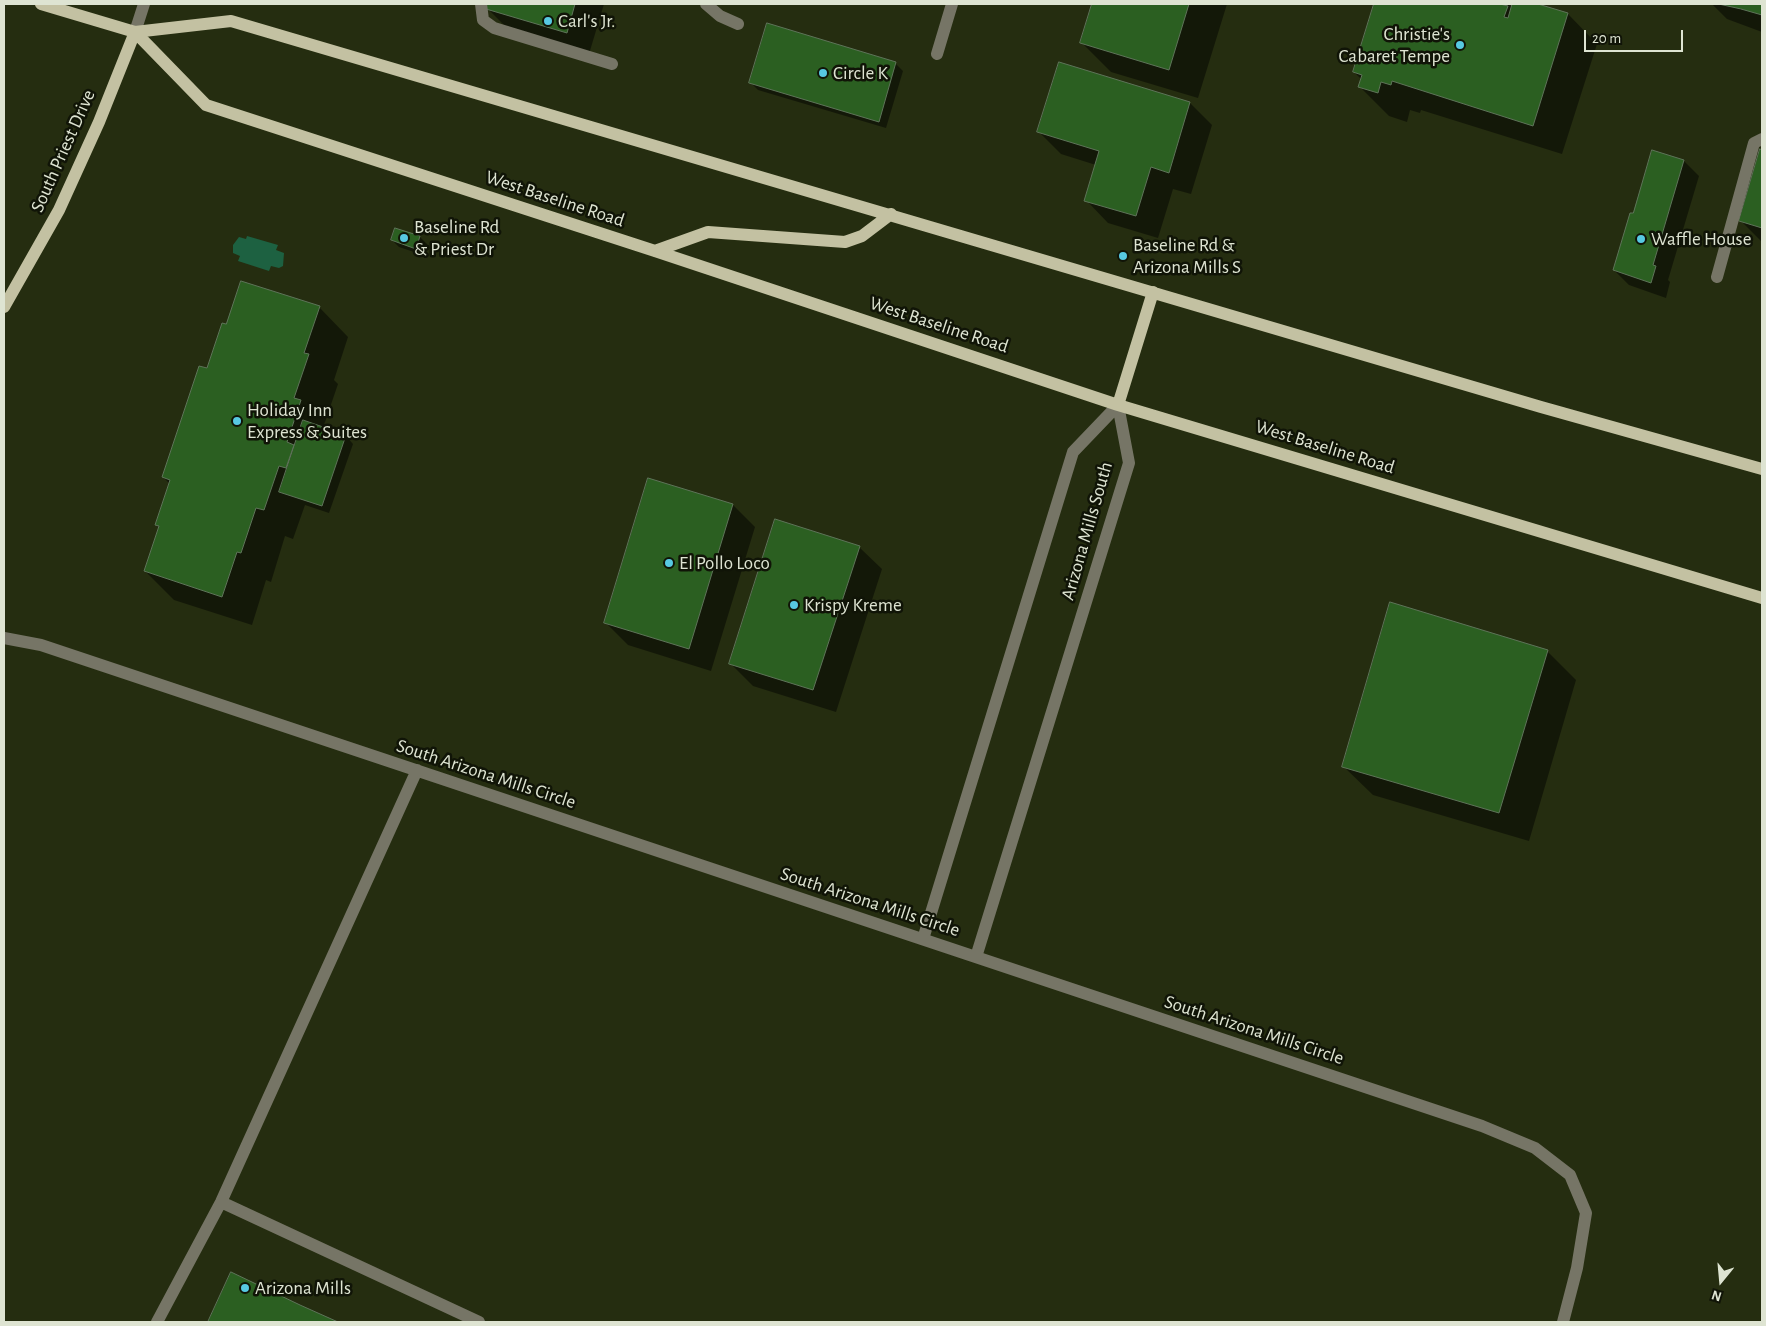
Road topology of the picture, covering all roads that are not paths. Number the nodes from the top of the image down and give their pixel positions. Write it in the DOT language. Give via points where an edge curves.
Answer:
graph roads {
  1 [pos="41,4"];
  2 [pos="144,4"];
  3 [pos="481,4"];
  4 [pos="706,4"];
  5 [pos="952,4"];
  6 [pos="738,24"];
  7 [pos="135,32"];
  8 [pos="937,54"];
  9 [pos="612,64"];
  10 [pos="1762,139"];
  11 [pos="891,214"];
  12 [pos="655,251"];
  13 [pos="1717,276"];
  14 [pos="1153,292"];
  15 [pos="4,307"];
  16 [pos="1118,405"];
  17 [pos="1762,469"];
  18 [pos="1762,598"];
  19 [pos="4,638"];
  20 [pos="417,770"];
  21 [pos="923,939"];
  22 [pos="976,957"];
  23 [pos="221,1202"];
  24 [pos="473,1321"];
  25 [pos="157,1322"];
  26 [pos="1563,1322"];
  1 -- 7 [label="main road, West Baseline Road"];
  2 -- 7 [label="street, South Priest Drive"];
  3 -- 9 [label="street" via="484,20 494,28"];
  4 -- 6 [label="street" via="720,16"];
  5 -- 8 [label="street"];
  7 -- 11 [label="main road, West Baseline Road" via="231,20"];
  7 -- 12 [label="main road, West Baseline Road" via="206,105"];
  7 -- 15 [label="main road, South Priest Drive" via="59,210"];
  10 -- 13 [label="street" via="1754,143"];
  11 -- 12 [label="main road" via="862,236 845,242 708,232"];
  11 -- 14 [label="main road, West Baseline Road"];
  12 -- 16 [label="main road, West Baseline Road"];
  14 -- 16 [label="main road"];
  14 -- 17 [label="main road, West Baseline Road"];
  16 -- 18 [label="main road, West Baseline Road"];
  16 -- 21 [label="street, Arizona Mills South" via="1073,452"];
  16 -- 22 [label="street, Arizona Mills South" via="1129,463"];
  19 -- 20 [label="street, South Arizona Mills Circle" via="41,645"];
  20 -- 21 [label="street, South Arizona Mills Circle"];
  20 -- 23 [label="street"];
  21 -- 22 [label="street, South Arizona Mills Circle"];
  22 -- 26 [label="street, South Arizona Mills Circle" via="1482,1126 1535,1148 1570,1175 1586,1213 1577,1268"];
  23 -- 24 [label="street"];
  23 -- 25 [label="street"];
}
